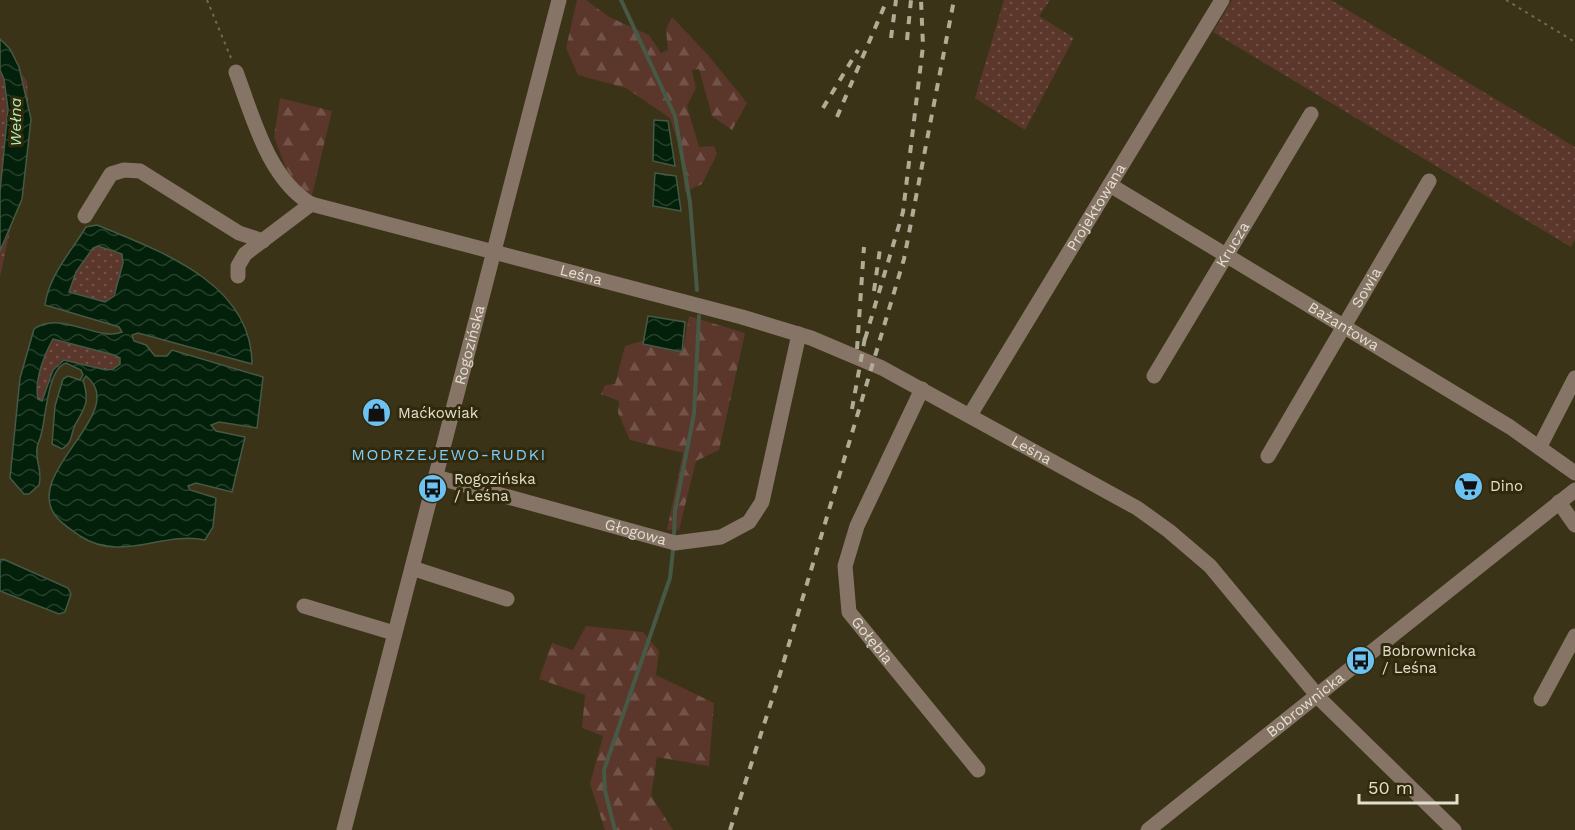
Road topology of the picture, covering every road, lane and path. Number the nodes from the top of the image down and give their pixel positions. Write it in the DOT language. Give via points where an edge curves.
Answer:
graph roads {
  1 [pos="207,0"];
  2 [pos="559,0"];
  3 [pos="1222,0"];
  4 [pos="1506,0"];
  5 [pos="1575,42"];
  6 [pos="236,72"];
  7 [pos="1311,114"];
  8 [pos="1429,181"];
  9 [pos="1110,185"];
  10 [pos="311,204"];
  11 [pos="85,216"];
  12 [pos="263,241"];
  13 [pos="494,253"];
  14 [pos="1226,255"];
  15 [pos="238,276"];
  16 [pos="1345,327"];
  17 [pos="799,334"];
  18 [pos="1154,376"];
  19 [pos="1575,378"];
  20 [pos="922,389"];
  21 [pos="970,415"];
  22 [pos="1540,446"];
  23 [pos="1268,456"];
  24 [pos="1575,474"];
  25 [pos="436,477"];
  26 [pos="1575,490"];
  27 [pos="1559,502"];
  28 [pos="1575,525"];
  29 [pos="412,568"];
  30 [pos="507,599"];
  31 [pos="304,606"];
  32 [pos="394,633"];
  33 [pos="1575,636"];
  34 [pos="1317,695"];
  35 [pos="1541,699"];
  36 [pos="978,770"];
  37 [pos="344,830"];
  38 [pos="1148,830"];
  39 [pos="1454,830"];
  1 -- 6 [label="path"];
  2 -- 13 [label="street, Rogozińska"];
  3 -- 9 [label="street, Projektowana"];
  4 -- 5 [label="path"];
  6 -- 10 [label="street" via="259,135 287,185"];
  7 -- 14 [label="street, Krucza"];
  8 -- 16 [label="street, Sowia"];
  9 -- 14 [label="street, Bażantowa"];
  9 -- 21 [label="street, Projektowana"];
  10 -- 12 [label="street"];
  10 -- 13 [label="street, Leśna"];
  11 -- 12 [label="street" via="111,174 140,171 239,233"];
  12 -- 15 [label="street" via="245,254 238,266"];
  13 -- 17 [label="street, Leśna"];
  13 -- 25 [label="street, Rogozińska"];
  14 -- 16 [label="street, Bażantowa"];
  14 -- 18 [label="street, Krucza"];
  16 -- 22 [label="street, Bażantowa"];
  16 -- 23 [label="street, Sowia"];
  17 -- 20 [label="street, Leśna" via="856,356"];
  17 -- 25 [label="street, Głogowa" via="762,502 749,522 722,537 675,543"];
  19 -- 22 [label="street"];
  20 -- 21 [label="street, Leśna"];
  20 -- 36 [label="street, Gołębia" via="857,526 845,566 849,612"];
  21 -- 34 [label="street, Leśna" via="1108,491 1169,531 1224,580"];
  22 -- 24 [label="street, Bażantowa"];
  25 -- 29 [label="street, Rogozińska"];
  26 -- 27 [label="street, Bobrownicka"];
  27 -- 28 [label="street"];
  27 -- 34 [label="street, Bobrownicka"];
  29 -- 30 [label="street"];
  29 -- 32 [label="street, Rogozińska"];
  31 -- 32 [label="street"];
  32 -- 37 [label="street, Rogozińska"];
  33 -- 35 [label="street"];
  34 -- 38 [label="street, Bobrownicka"];
  34 -- 39 [label="street, Leśna"];
}
